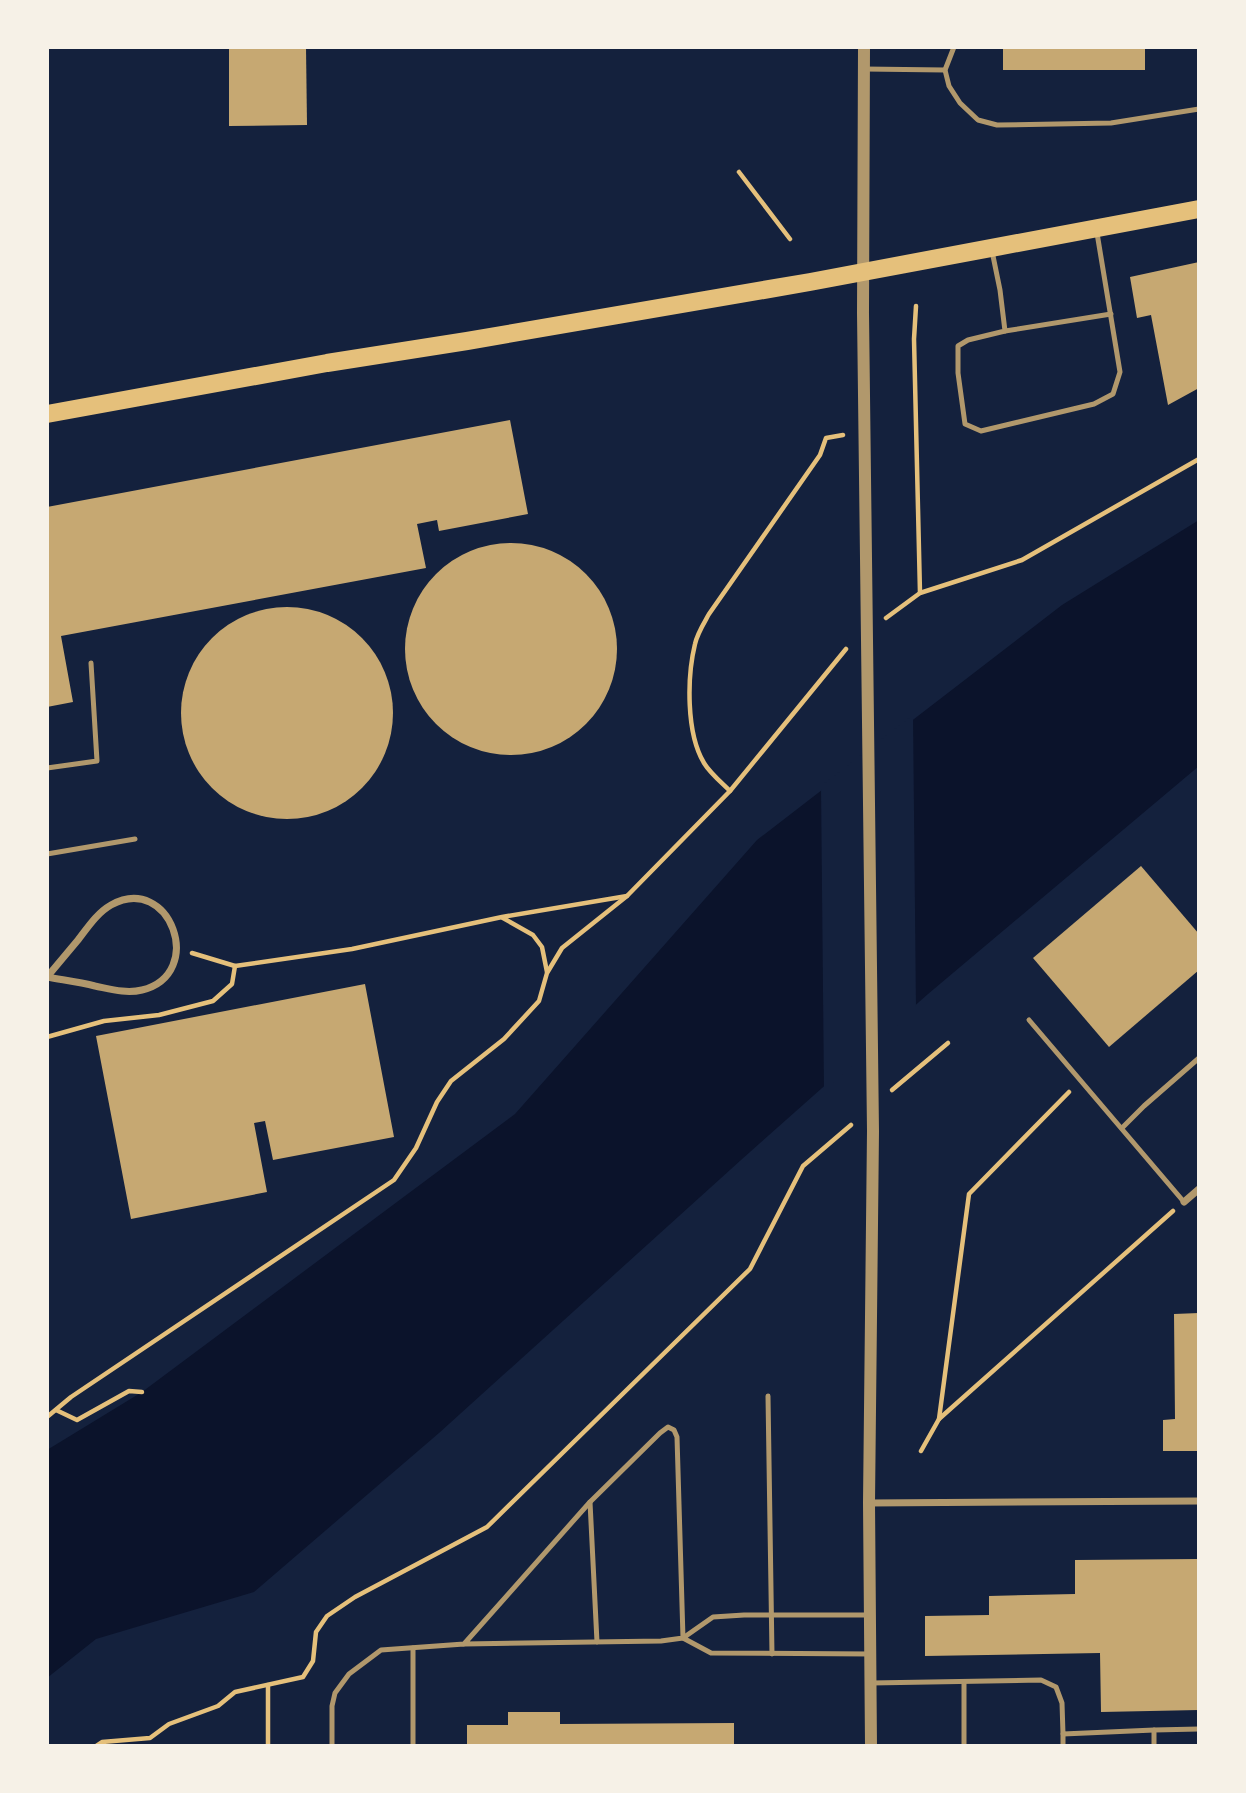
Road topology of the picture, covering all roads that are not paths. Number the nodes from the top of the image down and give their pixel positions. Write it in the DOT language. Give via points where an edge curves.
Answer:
graph roads {
  1 [pos="864,47"];
  2 [pos="954,47"];
  3 [pos="863,69"];
  4 [pos="945,70"];
  5 [pos="1199,109"];
  6 [pos="1199,209"];
  7 [pos="1096,228"];
  8 [pos="992,248"];
  9 [pos="864,273"];
  10 [pos="1111,314"];
  11 [pos="1005,331"];
  12 [pos="47,414"];
  13 [pos="91,663"];
  14 [pos="47,768"];
  15 [pos="135,839"];
  16 [pos="47,854"];
  17 [pos="47,977"];
  18 [pos="1029,1020"];
  19 [pos="1199,1059"];
  20 [pos="1122,1128"];
  21 [pos="1199,1189"];
  22 [pos="1184,1202"];
  23 [pos="768,1396"];
  24 [pos="1199,1501"];
  25 [pos="590,1502"];
  26 [pos="869,1503"];
  27 [pos="771,1615"];
  28 [pos="870,1615"];
  29 [pos="682,1638"];
  30 [pos="597,1642"];
  31 [pos="464,1644"];
  32 [pos="413,1648"];
  33 [pos="772,1654"];
  34 [pos="871,1654"];
  35 [pos="964,1682"];
  36 [pos="871,1683"];
  37 [pos="1199,1729"];
  38 [pos="1154,1730"];
  39 [pos="1063,1734"];
  40 [pos="332,1746"];
  41 [pos="413,1746"];
  42 [pos="871,1746"];
  43 [pos="964,1746"];
  44 [pos="1063,1746"];
  45 [pos="1154,1746"];
  1 -- 3 [label="street"];
  2 -- 4 [label="lane"];
  3 -- 4 [label="lane"];
  3 -- 9 [label="street"];
  4 -- 5 [label="lane" via="960,103 978,120 997,125 1111,123"];
  6 -- 7 [label="main road"];
  7 -- 8 [label="main road"];
  7 -- 10 [label="lane"];
  8 -- 9 [label="main road"];
  8 -- 11 [label="lane"];
  9 -- 12 [label="main road"];
  9 -- 26 [label="street" via="873,1131"];
  10 -- 11 [label="lane"];
  10 -- 11 [label="lane" via="1120,372 1113,394 1094,404 981,431 965,424 958,346"];
  13 -- 14 [label="lane" via="97,761"];
  15 -- 16 [label="lane"];
  17 -- 17 [label="street" via="96,917 112,905 129,898 146,900 172,924 177,948 174,964 155,985 128,992"];
  18 -- 20 [label="lane"];
  19 -- 20 [label="lane"];
  20 -- 22 [label="lane"];
  21 -- 22 [label="street"];
  23 -- 27 [label="lane"];
  24 -- 26 [label="street"];
  25 -- 29 [label="lane" via="660,1433 668,1427 674,1430"];
  25 -- 30 [label="lane"];
  25 -- 31 [label="lane"];
  26 -- 28 [label="street"];
  27 -- 28 [label="lane"];
  27 -- 29 [label="lane" via="713,1617"];
  27 -- 33 [label="lane"];
  28 -- 34 [label="street"];
  29 -- 30 [label="lane"];
  29 -- 33 [label="lane" via="710,1653"];
  30 -- 31 [label="lane"];
  31 -- 32 [label="lane"];
  32 -- 40 [label="lane" via="381,1650 341,1683 332,1706"];
  32 -- 41 [label="lane"];
  33 -- 34 [label="lane"];
  34 -- 36 [label="street"];
  35 -- 36 [label="lane"];
  35 -- 39 [label="lane" via="1041,1680 1056,1686"];
  35 -- 43 [label="lane"];
  36 -- 42 [label="street"];
  37 -- 38 [label="lane"];
  38 -- 39 [label="lane"];
  38 -- 45 [label="lane"];
  39 -- 44 [label="lane"];
}
